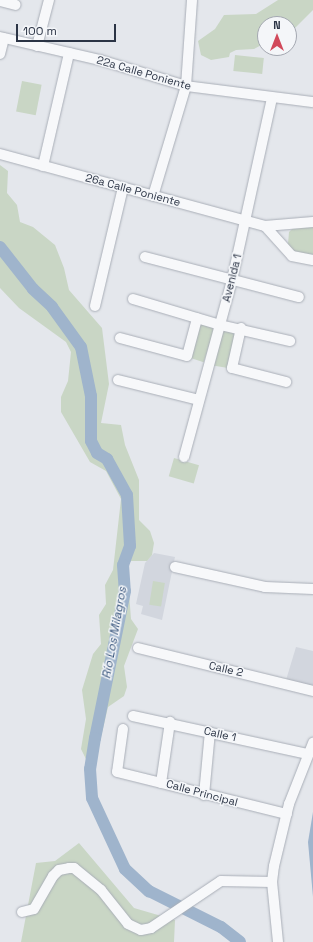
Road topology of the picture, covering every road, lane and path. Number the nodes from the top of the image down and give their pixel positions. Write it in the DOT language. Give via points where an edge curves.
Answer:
graph roads {
  1 [pos="49,0"];
  2 [pos="192,0"];
  3 [pos="0,1"];
  4 [pos="16,5"];
  5 [pos="2,37"];
  6 [pos="37,46"];
  7 [pos="69,53"];
  8 [pos="0,54"];
  9 [pos="186,86"];
  10 [pos="272,98"];
  11 [pos="313,102"];
  12 [pos="0,154"];
  13 [pos="43,166"];
  14 [pos="123,188"];
  15 [pos="153,196"];
  16 [pos="246,221"];
  17 [pos="313,222"];
  18 [pos="265,226"];
  19 [pos="287,226"];
  20 [pos="285,248"];
  21 [pos="144,257"];
  22 [pos="313,260"];
  23 [pos="232,280"];
  24 [pos="299,297"];
  25 [pos="133,299"];
  26 [pos="95,306"];
  27 [pos="197,318"];
  28 [pos="220,325"];
  29 [pos="241,328"];
  30 [pos="120,338"];
  31 [pos="290,341"];
  32 [pos="118,380"];
  33 [pos="286,382"];
  34 [pos="199,400"];
  35 [pos="184,457"];
  36 [pos="175,567"];
  37 [pos="313,589"];
  38 [pos="138,648"];
  39 [pos="313,691"];
  40 [pos="133,716"];
  41 [pos="170,722"];
  42 [pos="123,729"];
  43 [pos="210,732"];
  44 [pos="313,743"];
  45 [pos="306,754"];
  46 [pos="161,783"];
  47 [pos="204,795"];
  48 [pos="287,814"];
  49 [pos="272,882"];
  50 [pos="22,912"];
  51 [pos="278,942"];
  1 -- 6 [label="street"];
  2 -- 9 [label="street"];
  3 -- 4 [label="street"];
  5 -- 6 [label="street, 22a Calle Poniente"];
  5 -- 8 [label="street"];
  6 -- 7 [label="street, 22a Calle Poniente"];
  7 -- 9 [label="street, 22a Calle Poniente"];
  7 -- 13 [label="street"];
  9 -- 10 [label="street, 22a Calle Poniente"];
  9 -- 15 [label="street"];
  10 -- 11 [label="street, 22a Calle Poniente"];
  10 -- 16 [label="street, Avenida 1"];
  12 -- 13 [label="street, 26a Calle Poniente"];
  13 -- 14 [label="street, 26a Calle Poniente"];
  14 -- 15 [label="street, 26a Calle Poniente"];
  14 -- 26 [label="street"];
  15 -- 16 [label="street, 26a Calle Poniente"];
  16 -- 18 [label="street, 26a Calle Poniente"];
  16 -- 23 [label="street, Avenida 1"];
  17 -- 19 [label="street, 26a Calle Poniente" via="306,220"];
  18 -- 19 [label="street, 26a Calle Poniente"];
  18 -- 20 [label="street"];
  19 -- 20 [label="street" via="283,236"];
  20 -- 22 [label="street" via="292,256"];
  21 -- 23 [label="street"];
  23 -- 24 [label="street"];
  23 -- 28 [label="street, Avenida 1"];
  25 -- 27 [label="street"];
  27 -- 28 [label="street"];
  27 -- 30 [label="street" via="187,356"];
  28 -- 29 [label="street"];
  28 -- 34 [label="street, Avenida 1"];
  29 -- 31 [label="street"];
  29 -- 33 [label="street" via="232,368"];
  32 -- 34 [label="street"];
  34 -- 35 [label="street, Avenida 1"];
  36 -- 37 [label="street" via="265,587"];
  38 -- 39 [label="street, Calle 2"];
  40 -- 41 [label="street, Calle 1"];
  41 -- 43 [label="street, Calle 1"];
  41 -- 46 [label="street"];
  42 -- 46 [label="street, Calle Principal" via="117,772"];
  43 -- 45 [label="street, Calle 1"];
  43 -- 47 [label="street"];
  44 -- 45 [label="street"];
  45 -- 48 [label="street"];
  46 -- 47 [label="street, Calle Principal"];
  47 -- 48 [label="street, Calle Principal"];
  48 -- 49 [label="street"];
  49 -- 50 [label="street" via="221,881 151,928 134,929 110,900 74,868 59,870 38,904"];
  49 -- 51 [label="street"];
}
